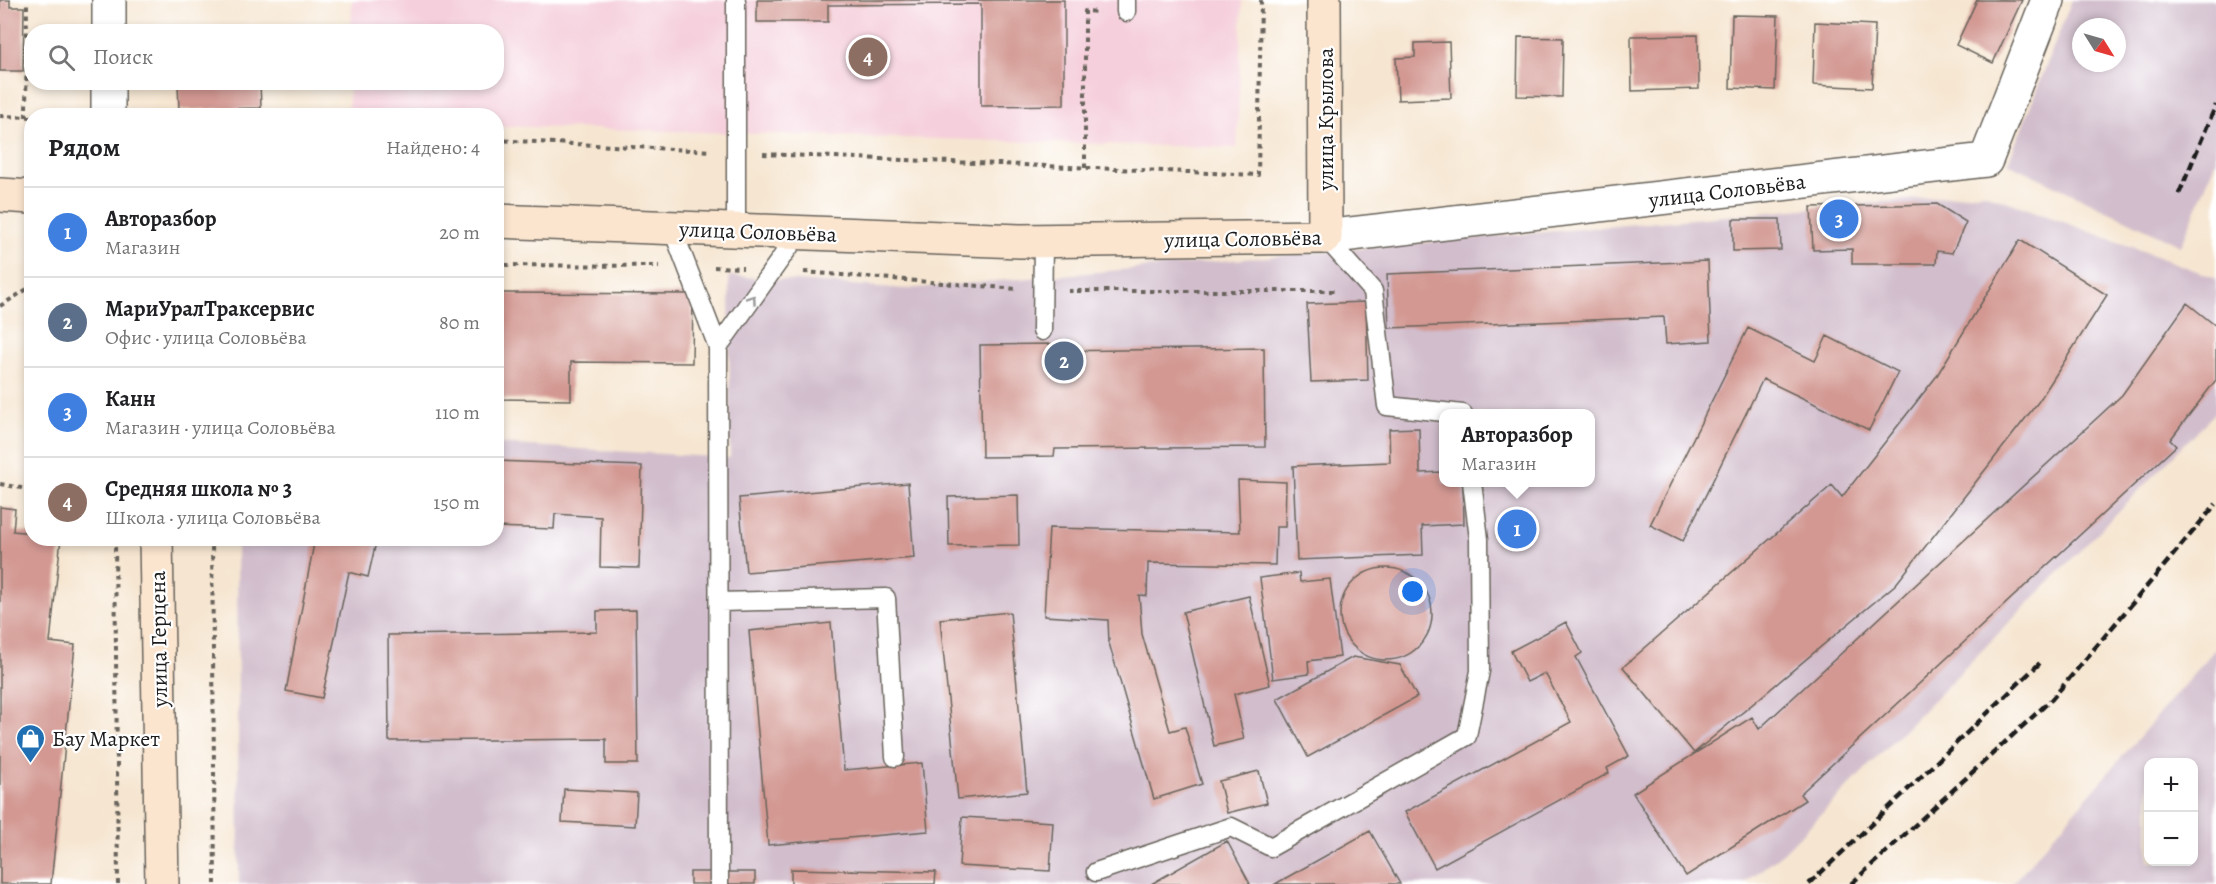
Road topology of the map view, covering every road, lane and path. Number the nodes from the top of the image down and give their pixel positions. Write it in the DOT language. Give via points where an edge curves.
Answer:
graph roads {
  1 [pos="27,0"];
  2 [pos="110,0"];
  3 [pos="736,0"];
  4 [pos="1262,0"];
  5 [pos="1324,0"];
  6 [pos="2048,0"];
  7 [pos="1126,6"];
  8 [pos="27,24"];
  9 [pos="109,24"];
  10 [pos="26,90"];
  11 [pos="108,90"];
  12 [pos="26,108"];
  13 [pos="108,108"];
  14 [pos="0,116"];
  15 [pos="24,117"];
  16 [pos="504,140"];
  17 [pos="736,153"];
  18 [pos="1085,168"];
  19 [pos="0,195"];
  20 [pos="24,196"];
  21 [pos="504,221"];
  22 [pos="672,228"];
  23 [pos="736,230"];
  24 [pos="799,232"];
  25 [pos="1325,237"];
  26 [pos="1043,241"];
  27 [pos="504,265"];
  28 [pos="687,266"];
  29 [pos="773,269"];
  30 [pos="24,291"];
  31 [pos="1043,291"];
  32 [pos="1373,291"];
  33 [pos="0,306"];
  34 [pos="1042,332"];
  35 [pos="718,347"];
  36 [pos="1439,411"];
  37 [pos="0,484"];
  38 [pos="1472,487"];
  39 [pos="24,488"];
  40 [pos="115,546"];
  41 [pos="156,546"];
  42 [pos="212,546"];
  43 [pos="719,603"];
  44 [pos="895,757"];
  45 [pos="1096,872"];
  46 [pos="118,884"];
  47 [pos="162,884"];
  48 [pos="215,884"];
  49 [pos="719,884"];
  1 -- 8 [label="path"];
  2 -- 9 [label="street"];
  3 -- 17 [label="lane"];
  4 -- 18 [label="path" via="1258,175"];
  5 -- 25 [label="main road, улица Крылова"];
  6 -- 25 [label="street, улица Соловьёва" via="1986,160"];
  7 -- 18 [label="path" via="1085,11"];
  10 -- 12 [label="path"];
  11 -- 13 [label="street"];
  14 -- 15 [label="path"];
  16 -- 17 [label="path"];
  17 -- 18 [label="path"];
  17 -- 23 [label="lane"];
  19 -- 20 [label="main road"];
  21 -- 22 [label="main road, улица Соловьёва"];
  22 -- 23 [label="main road, улица Соловьёва"];
  22 -- 28 [label="lane"];
  23 -- 24 [label="main road, улица Соловьёва"];
  24 -- 26 [label="main road, улица Соловьёва"];
  24 -- 29 [label="lane"];
  25 -- 26 [label="main road, улица Соловьёва"];
  25 -- 32 [label="lane"];
  26 -- 31 [label="lane"];
  27 -- 28 [label="path"];
  28 -- 29 [label="path"];
  28 -- 35 [label="lane"];
  29 -- 31 [label="path"];
  35 -- 29 [label="lane, one-way"];
  30 -- 33 [label="path"];
  31 -- 32 [label="path"];
  31 -- 34 [label="lane"];
  32 -- 36 [label="lane" via="1387,406"];
  35 -- 43 [label="lane"];
  37 -- 39 [label="path"];
  38 -- 45 [label="lane" via="1479,539 1480,671 1467,736 1271,847 1231,827"];
  40 -- 46 [label="path"];
  41 -- 47 [label="main road, улица Герцена"];
  42 -- 48 [label="path"];
  43 -- 44 [label="lane" via="886,598"];
  43 -- 49 [label="lane"];
}
